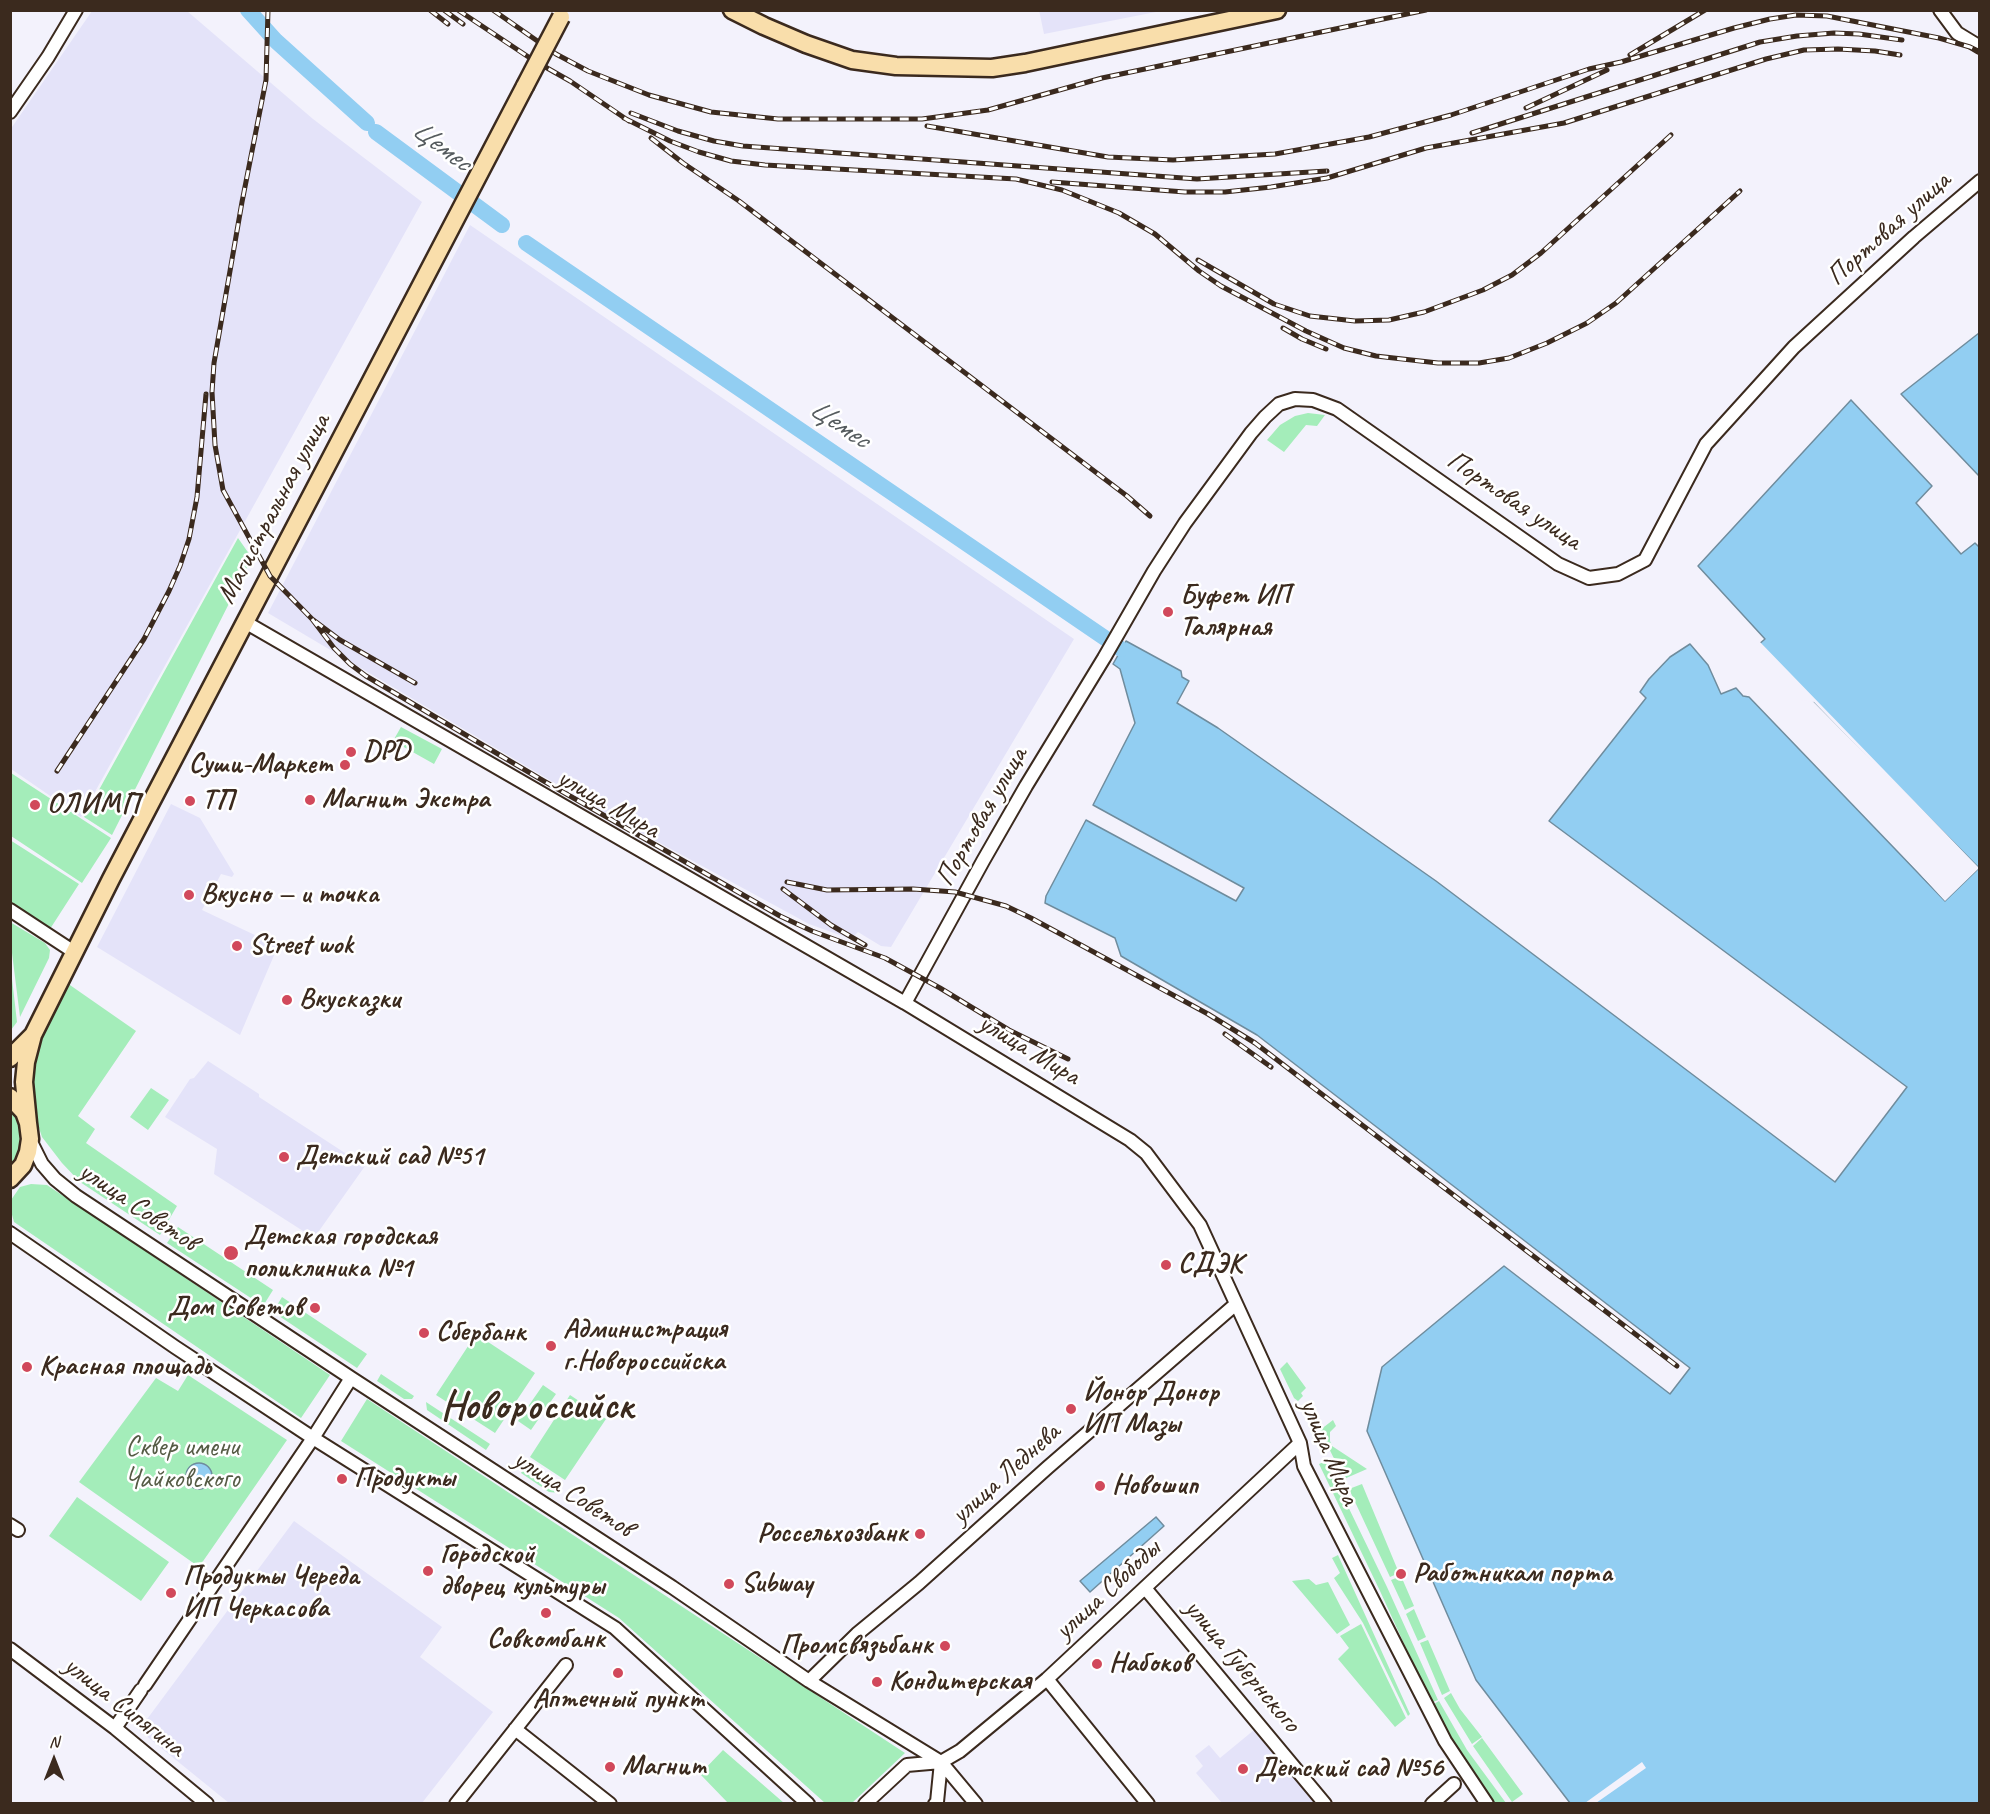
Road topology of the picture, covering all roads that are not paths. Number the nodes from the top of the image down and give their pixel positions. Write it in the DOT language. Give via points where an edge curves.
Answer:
graph roads {
  1 [pos="76,10"];
  2 [pos="732,10"];
  3 [pos="1277,10"];
  4 [pos="1940,10"];
  5 [pos="564,14"];
  6 [pos="1980,47"];
  7 [pos="10,112"];
  8 [pos="1980,181"];
  9 [pos="245,622"];
  10 [pos="10,910"];
  11 [pos="74,952"];
  12 [pos="905,1003"];
  13 [pos="33,1035"];
  14 [pos="10,1058"];
  15 [pos="10,1096"];
  16 [pos="29,1131"];
  17 [pos="10,1179"];
  18 [pos="10,1233"];
  19 [pos="1236,1304"];
  20 [pos="351,1378"];
  21 [pos="313,1438"];
  22 [pos="1300,1443"];
  23 [pos="1145,1588"];
  24 [pos="10,1649"];
  25 [pos="566,1665"];
  26 [pos="1047,1679"];
  27 [pos="809,1681"];
  28 [pos="115,1728"];
  29 [pos="515,1729"];
  30 [pos="941,1762"];
  31 [pos="1454,1784"];
  32 [pos="207,1803"];
  33 [pos="456,1803"];
  34 [pos="610,1803"];
  35 [pos="808,1803"];
  36 [pos="865,1803"];
  37 [pos="935,1803"];
  38 [pos="976,1803"];
  39 [pos="1148,1803"];
  40 [pos="1324,1803"];
  41 [pos="1432,1803"];
  42 [pos="1486,1803"];
  1 -- 7 [label="street"];
  2 -- 3 [label="highway" via="852,60 896,66 992,68"];
  4 -- 6 [label="street" via="1957,33"];
  5 -- 9 [label="highway, Магистральная улица, bridge"];
  8 -- 12 [label="street, Портовая улица" via="1794,347 1706,444 1644,560 1618,573 1589,578 1558,564 1337,409 1313,400 1295,399 1279,404 1251,433 1154,571 1026,786"];
  9 -- 11 [label="highway, Магистральная улица"];
  9 -- 12 [label="street, улица Мира"];
  10 -- 11 [label="street"];
  11 -- 13 [label="highway, Магистральная улица"];
  12 -- 19 [label="street, улица Мира" via="1146,1153 1200,1225"];
  13 -- 14 [label="highway, Магистральная улица"];
  13 -- 16 [label="highway, Магистральная улица" via="24,1082"];
  15 -- 16 [label="highway" via="24,1112"];
  16 -- 17 [label="highway" via="23,1165"];
  16 -- 20 [label="street, улица Советов" via="42,1164 76,1196"];
  18 -- 21 [label="street"];
  19 -- 22 [label="street, улица Мира"];
  19 -- 27 [label="street, улица Леднева" via="919,1584 857,1634"];
  20 -- 21 [label="street"];
  20 -- 27 [label="street, улица Советов" via="662,1580"];
  21 -- 28 [label="street"];
  21 -- 35 [label="street" via="615,1628"];
  22 -- 23 [label="street, улица Свободы"];
  22 -- 42 [label="street, улица Мира" via="1304,1466 1441,1734"];
  23 -- 26 [label="street, улица Свободы"];
  23 -- 40 [label="street, улица Губернского"];
  24 -- 28 [label="street, улица Сипягина"];
  25 -- 29 [label="street"];
  26 -- 30 [label="street, улица Свободы" via="960,1751"];
  26 -- 39 [label="street"];
  27 -- 30 [label="street, улица Советов"];
  28 -- 32 [label="street, улица Сипягина"];
  29 -- 33 [label="street"];
  29 -- 34 [label="street"];
  30 -- 36 [label="street, улица Свободы" via="907,1765"];
  30 -- 37 [label="street"];
  30 -- 38 [label="street, улица Советов"];
  31 -- 41 [label="street"];
}
